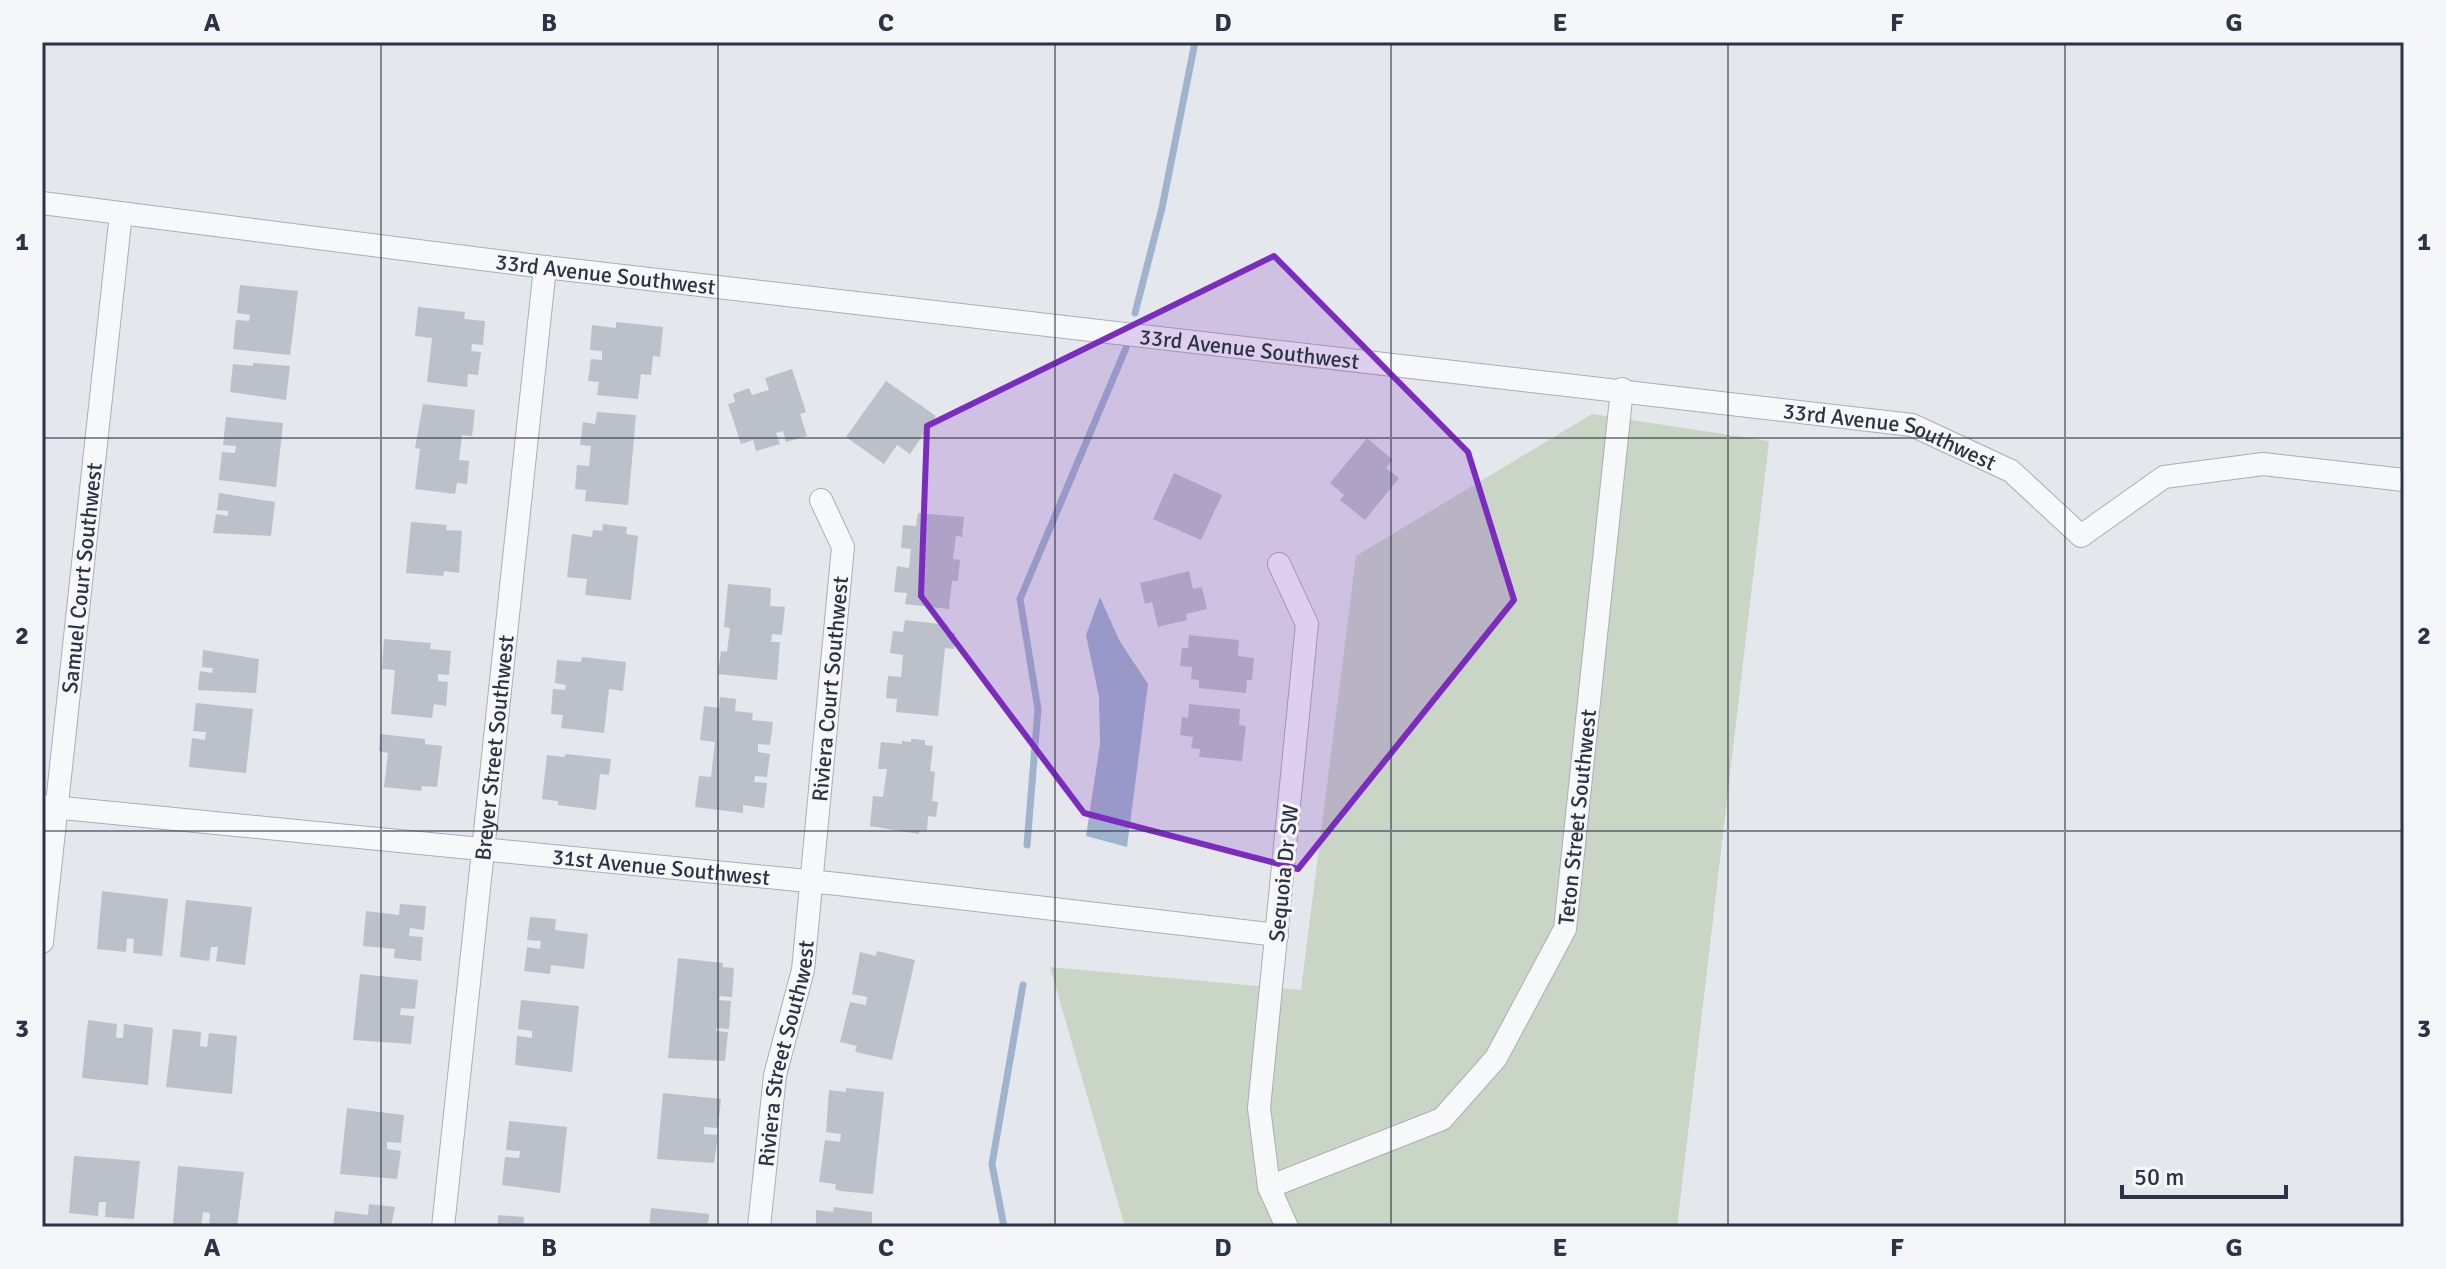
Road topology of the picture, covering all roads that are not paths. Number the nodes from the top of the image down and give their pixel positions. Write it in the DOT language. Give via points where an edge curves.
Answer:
graph roads {
  1 [pos="42,203"];
  2 [pos="121,213"];
  3 [pos="545,267"];
  4 [pos="1622,389"];
  5 [pos="2404,480"];
  6 [pos="821,500"];
  7 [pos="1279,564"];
  8 [pos="49,807"];
  9 [pos="482,850"];
  10 [pos="812,882"];
  11 [pos="1277,935"];
  12 [pos="42,942"];
  13 [pos="1269,1187"];
  14 [pos="443,1227"];
  15 [pos="759,1227"];
  16 [pos="1287,1227"];
  1 -- 2 [label="street, 33rd Avenue Southwest"];
  2 -- 3 [label="street, 33rd Avenue Southwest"];
  2 -- 8 [label="street, Samuel Court Southwest"];
  3 -- 4 [label="street, 33rd Avenue Southwest"];
  3 -- 9 [label="street, Breyer Street Southwest"];
  4 -- 5 [label="street, 33rd Avenue Southwest" via="1912,425 2011,471 2081,536 2164,477 2263,464"];
  4 -- 13 [label="street, Teton Street Southwest" via="1565,929 1496,1058 1442,1119"];
  6 -- 10 [label="street, Riviera Court Southwest" via="843,547"];
  7 -- 11 [label="street, Sequoia Dr SW" via="1307,624"];
  8 -- 9 [label="street, 31st Avenue Southwest"];
  8 -- 12 [label="street, Samuel Court Southwest"];
  9 -- 10 [label="street, 31st Avenue Southwest"];
  9 -- 14 [label="street, Breyer Street Southwest"];
  10 -- 11 [label="street, 31st Avenue Southwest"];
  10 -- 15 [label="street, Riviera Street Southwest" via="803,970 775,1075"];
  11 -- 13 [label="street, Sequoia Dr SW" via="1259,1108"];
  13 -- 16 [label="street, Sequoia Dr SW"];
}
